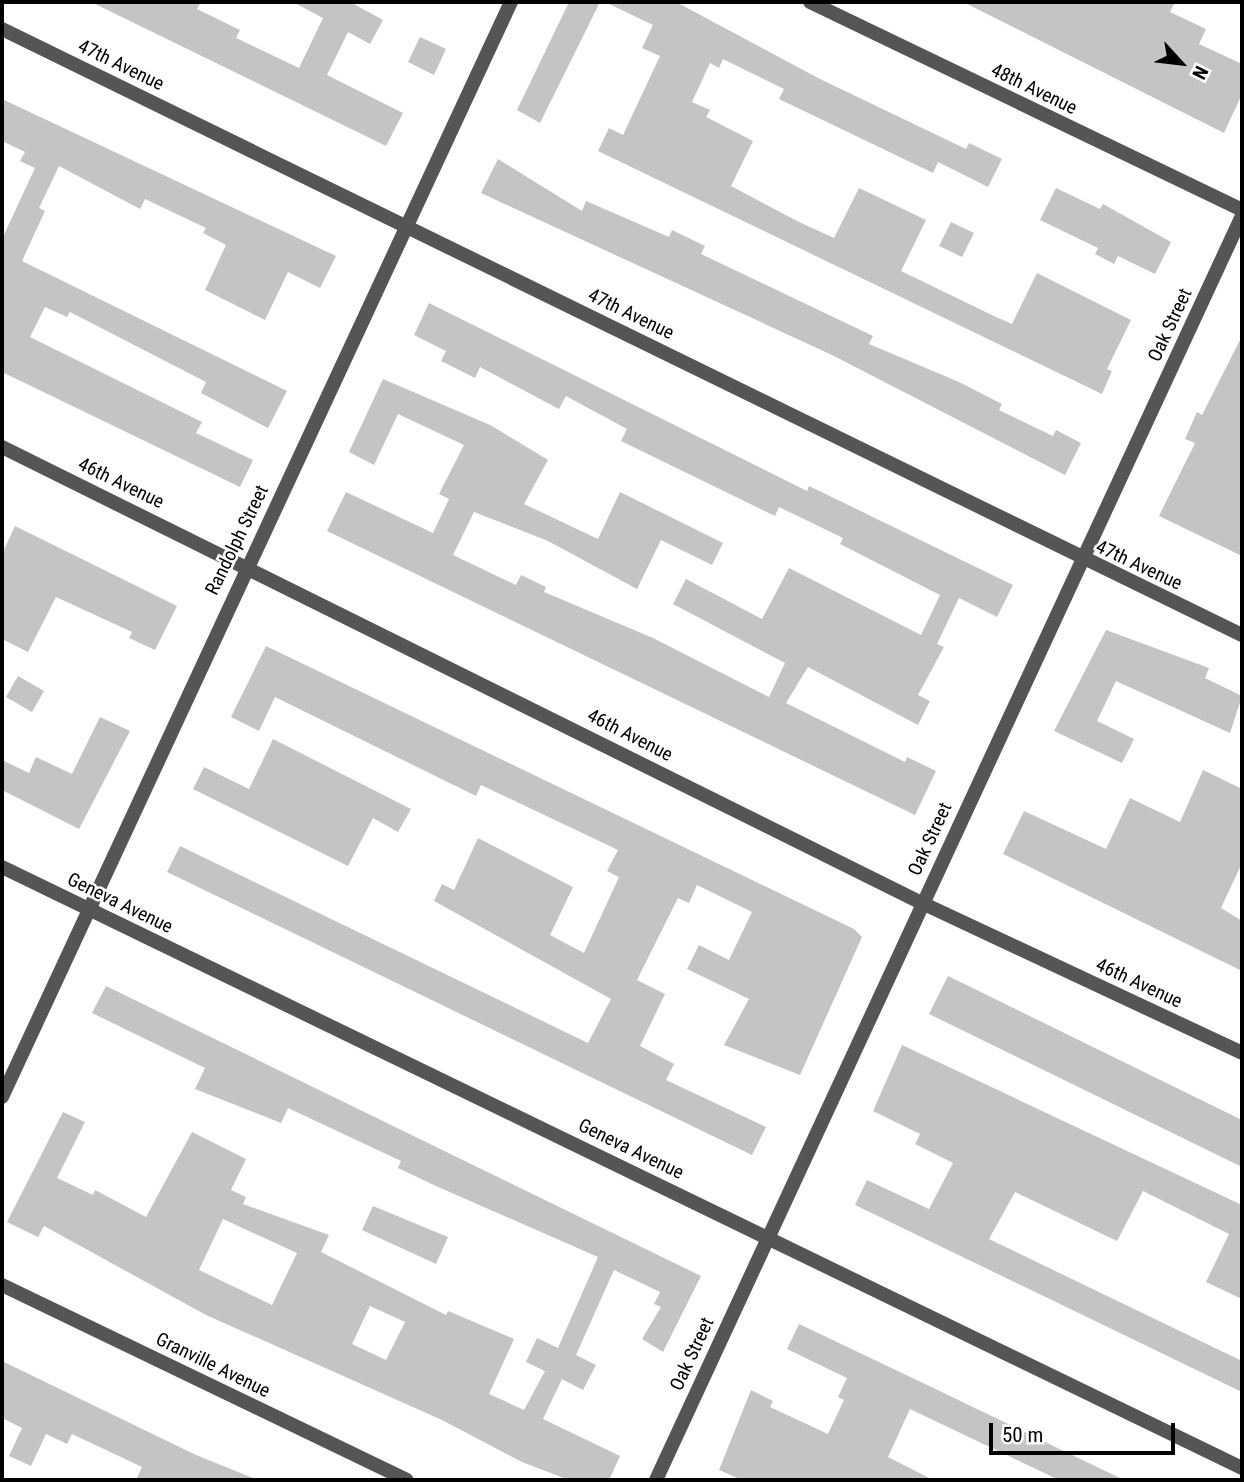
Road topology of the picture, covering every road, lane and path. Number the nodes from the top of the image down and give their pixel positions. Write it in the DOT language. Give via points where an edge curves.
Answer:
graph roads {
  1 [pos="510,2"];
  2 [pos="810,2"];
  3 [pos="2,29"];
  4 [pos="1242,210"];
  5 [pos="1242,216"];
  6 [pos="407,224"];
  7 [pos="2,447"];
  8 [pos="1082,559"];
  9 [pos="246,564"];
  10 [pos="1242,635"];
  11 [pos="2,867"];
  12 [pos="922,903"];
  13 [pos="88,909"];
  14 [pos="1242,1053"];
  15 [pos="2,1097"];
  16 [pos="769,1237"];
  17 [pos="2,1285"];
  18 [pos="1242,1468"];
  19 [pos="407,1480"];
  20 [pos="656,1480"];
  1 -- 6 [label="street, Randolph Street"];
  2 -- 4 [label="street, 48th Avenue"];
  3 -- 6 [label="street, 47th Avenue"];
  5 -- 8 [label="street, Oak Street"];
  6 -- 8 [label="street, 47th Avenue"];
  6 -- 9 [label="street, Randolph Street"];
  7 -- 9 [label="street, 46th Avenue"];
  8 -- 10 [label="street, 47th Avenue"];
  8 -- 12 [label="street, Oak Street"];
  9 -- 12 [label="street, 46th Avenue"];
  9 -- 13 [label="street, Randolph Street"];
  11 -- 13 [label="street, Geneva Avenue"];
  12 -- 14 [label="street, 46th Avenue"];
  12 -- 16 [label="street, Oak Street"];
  13 -- 15 [label="street, Randolph Street"];
  13 -- 16 [label="street, Geneva Avenue"];
  16 -- 18 [label="street, Geneva Avenue"];
  16 -- 20 [label="street, Oak Street"];
  17 -- 19 [label="street, Granville Avenue"];
}
